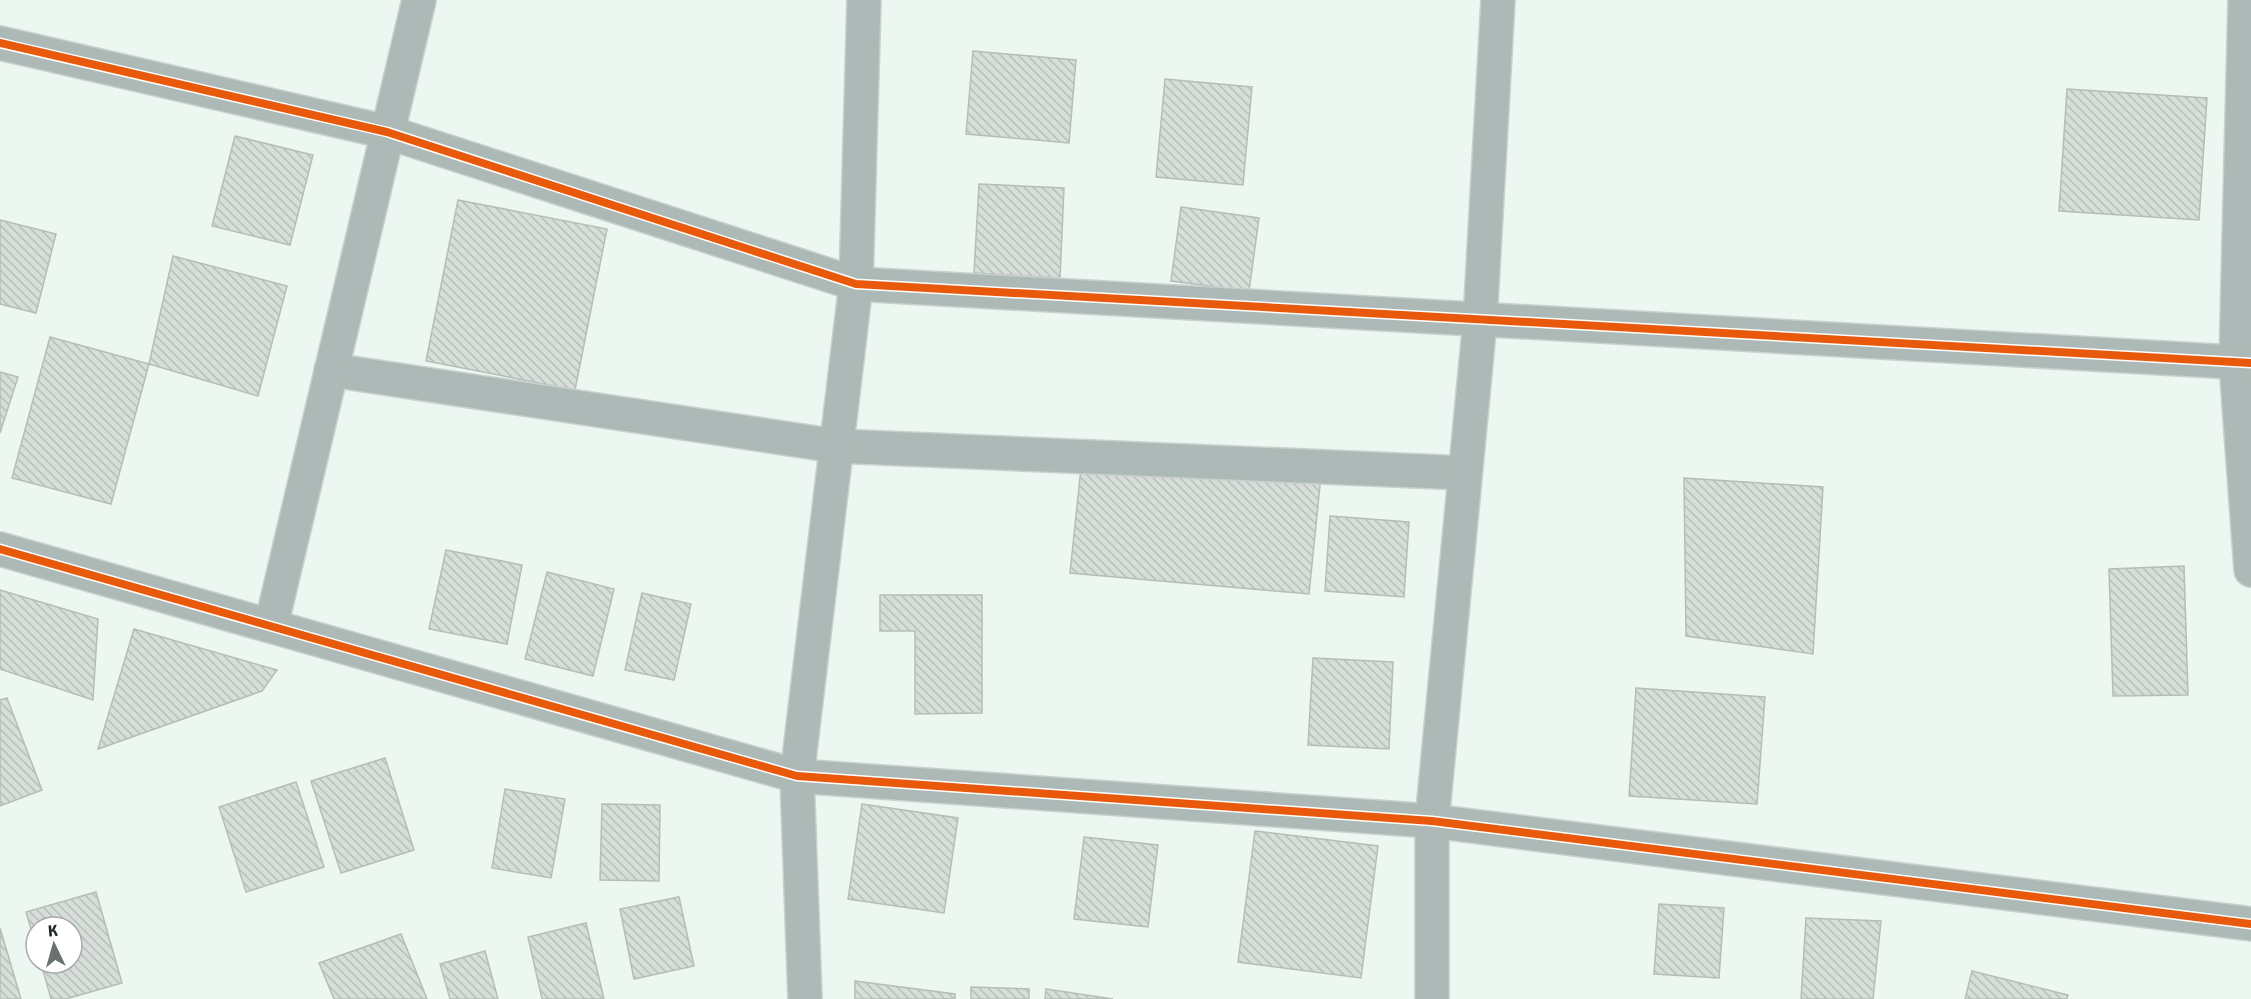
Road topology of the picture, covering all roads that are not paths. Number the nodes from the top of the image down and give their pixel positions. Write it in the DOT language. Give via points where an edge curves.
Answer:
graph roads {
  1 [pos="419,0"];
  2 [pos="864,0"];
  3 [pos="1498,0"];
  4 [pos="2245,0"];
  5 [pos="0,42"];
  6 [pos="387,132"];
  7 [pos="856,284"];
  8 [pos="1480,321"];
  9 [pos="2243,363"];
  10 [pos="331,370"];
  11 [pos="836,446"];
  12 [pos="1465,473"];
  13 [pos="0,549"];
  14 [pos="2251,570"];
  15 [pos="271,626"];
  16 [pos="797,776"];
  17 [pos="1432,820"];
  18 [pos="2251,924"];
  19 [pos="805,999"];
  20 [pos="1432,999"];
  1 -- 6 [label="street"];
  2 -- 7 [label="street"];
  3 -- 8 [label="street"];
  4 -- 9 [label="street"];
  5 -- 6 [label="street"];
  6 -- 7 [label="street"];
  6 -- 10 [label="street"];
  7 -- 8 [label="street"];
  7 -- 11 [label="street"];
  8 -- 9 [label="street"];
  8 -- 12 [label="street"];
  9 -- 14 [label="street"];
  10 -- 11 [label="street"];
  10 -- 15 [label="street"];
  11 -- 12 [label="street"];
  11 -- 16 [label="street"];
  12 -- 17 [label="street"];
  13 -- 15 [label="street"];
  15 -- 16 [label="street"];
  16 -- 17 [label="street"];
  16 -- 19 [label="street"];
  17 -- 18 [label="street"];
  17 -- 20 [label="street"];
}
